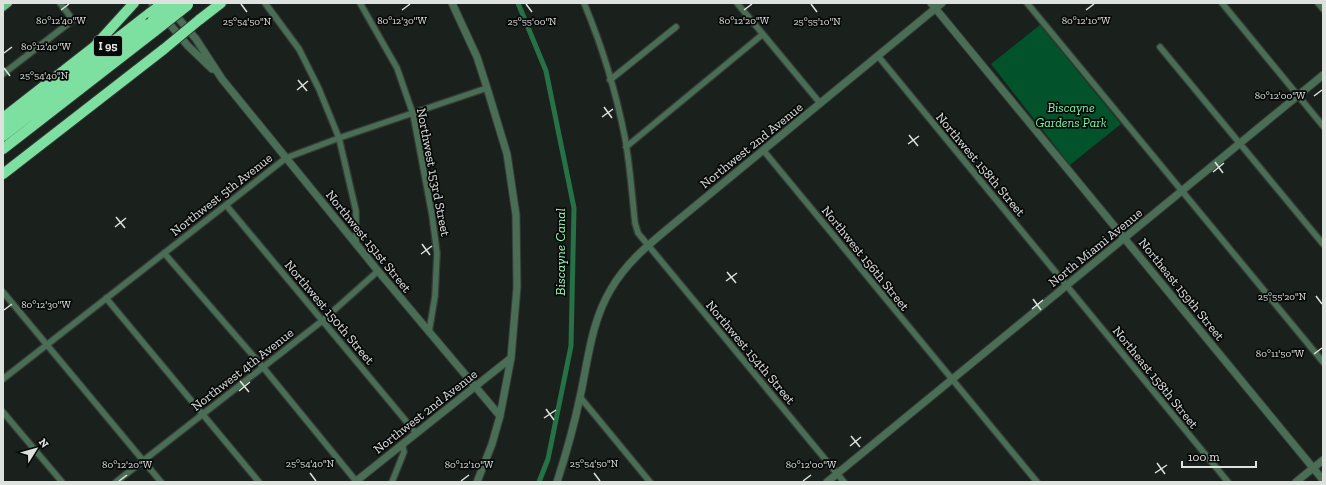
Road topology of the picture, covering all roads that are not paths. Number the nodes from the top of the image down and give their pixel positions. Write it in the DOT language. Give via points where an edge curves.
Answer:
graph roads {
  1 [pos="5,3"];
  2 [pos="8,3"];
  3 [pos="60,3"];
  4 [pos="134,3"];
  5 [pos="163,3"];
  6 [pos="166,3"];
  7 [pos="176,3"];
  8 [pos="221,3"];
  9 [pos="265,3"];
  10 [pos="360,3"];
  11 [pos="452,3"];
  12 [pos="584,3"];
  13 [pos="737,3"];
  14 [pos="942,3"];
  15 [pos="1027,3"];
  16 [pos="1222,3"];
  17 [pos="1318,3"];
  18 [pos="191,5"];
  19 [pos="933,6"];
  20 [pos="3,7"];
  21 [pos="151,8"];
  22 [pos="1323,8"];
  23 [pos="676,27"];
  24 [pos="154,29"];
  25 [pos="763,34"];
  26 [pos="196,40"];
  27 [pos="188,46"];
  28 [pos="1160,47"];
  29 [pos="878,56"];
  30 [pos="3,74"];
  31 [pos="1323,75"];
  32 [pos="222,79"];
  33 [pos="610,80"];
  34 [pos="487,88"];
  35 [pos="1298,96"];
  36 [pos="820,103"];
  37 [pos="413,114"];
  38 [pos="3,118"];
  39 [pos="1323,126"];
  40 [pos="3,127"];
  41 [pos="3,136"];
  42 [pos="339,138"];
  43 [pos="1240,143"];
  44 [pos="626,147"];
  45 [pos="3,149"];
  46 [pos="763,150"];
  47 [pos="286,158"];
  48 [pos="3,174"];
  49 [pos="1182,191"];
  50 [pos="226,205"];
  51 [pos="1124,238"];
  52 [pos="356,244"];
  53 [pos="1323,244"];
  54 [pos="648,245"];
  55 [pos="164,252"];
  56 [pos="378,271"];
  57 [pos="1067,285"];
  58 [pos="3,292"];
  59 [pos="106,298"];
  60 [pos="322,321"];
  61 [pos="429,332"];
  62 [pos="47,345"];
  63 [pos="511,358"];
  64 [pos="1323,362"];
  65 [pos="262,366"];
  66 [pos="3,379"];
  67 [pos="952,380"];
  68 [pos="475,386"];
  69 [pos="580,397"];
  70 [pos="3,412"];
  71 [pos="202,414"];
  72 [pos="500,416"];
  73 [pos="416,433"];
  74 [pos="402,444"];
  75 [pos="1323,460"];
  76 [pos="143,461"];
  77 [pos="1313,468"];
  78 [pos="837,474"];
  79 [pos="1323,480"];
  80 [pos="356,481"];
  81 [pos="62,482"];
  82 [pos="116,482"];
  83 [pos="161,482"];
  84 [pos="260,482"];
  85 [pos="392,482"];
  86 [pos="477,482"];
  87 [pos="556,482"];
  88 [pos="650,482"];
  89 [pos="827,482"];
  90 [pos="844,482"];
  91 [pos="1037,482"];
  92 [pos="1228,482"];
  93 [pos="1296,482"];
  1 -- 20 [label="main road"];
  2 -- 20 [label="main road"];
  3 -- 30 [label="street" via="73,20"];
  4 -- 38 [label="highway" via="94,47"];
  5 -- 21 [label="highway, I 95, bridge"];
  6 -- 26 [label="street, Northwest 151st Street"];
  7 -- 24 [label="highway, bridge"];
  8 -- 48 [label="highway, bridge"];
  9 -- 42 [label="street" via="299,49 320,89"];
  10 -- 37 [label="street, Northwest 153rd Street" via="397,68"];
  11 -- 34 [label="street" via="477,57"];
  12 -- 33 [label="street, Northwest 154th Street"];
  13 -- 25 [label="street"];
  14 -- 19 [label="street, Northwest 2nd Avenue"];
  15 -- 49 [label="street"];
  16 -- 35 [label="street"];
  17 -- 22 [label="street"];
  18 -- 24 [label="highway, bridge"];
  19 -- 29 [label="street, Northwest 2nd Avenue"];
  19 -- 51 [label="street, Northeast 159th Street"];
  21 -- 27 [label="street, Northwest 151st Street"];
  21 -- 40 [label="highway, I 95"];
  23 -- 33 [label="street"];
  24 -- 41 [label="highway"];
  24 -- 45 [label="highway"];
  25 -- 36 [label="street"];
  25 -- 44 [label="street"];
  26 -- 27 [label="street"];
  26 -- 32 [label="street, Northwest 151st Street"];
  27 -- 32 [label="street, Northwest 151st Street"];
  28 -- 43 [label="street"];
  29 -- 36 [label="street, Northwest 2nd Avenue"];
  29 -- 57 [label="street, Northwest 158th Street"];
  31 -- 35 [label="street, North Miami Avenue"];
  32 -- 47 [label="street, Northwest 151st Street"];
  33 -- 44 [label="street, Northwest 154th Street"];
  34 -- 37 [label="street, Northwest 5th Avenue"];
  34 -- 63 [label="street" via="507,154 516,215 517,286"];
  35 -- 39 [label="street"];
  35 -- 43 [label="street, North Miami Avenue"];
  36 -- 46 [label="street, Northwest 2nd Avenue"];
  37 -- 42 [label="street, Northwest 5th Avenue"];
  37 -- 61 [label="street, Northwest 153rd Street" via="437,253 435,296"];
  42 -- 47 [label="street, Northwest 5th Avenue"];
  42 -- 52 [label="street" via="356,211"];
  43 -- 49 [label="street, North Miami Avenue"];
  43 -- 53 [label="street"];
  44 -- 54 [label="street, Northwest 154th Street" via="636,226"];
  46 -- 54 [label="street, Northwest 2nd Avenue"];
  46 -- 67 [label="street, Northwest 156th Street"];
  47 -- 50 [label="street, Northwest 5th Avenue"];
  47 -- 52 [label="street, Northwest 151st Street"];
  49 -- 51 [label="street, North Miami Avenue"];
  49 -- 64 [label="street"];
  50 -- 55 [label="street, Northwest 5th Avenue"];
  50 -- 60 [label="street, Northwest 150th Street"];
  51 -- 57 [label="street, North Miami Avenue"];
  51 -- 77 [label="street, Northeast 159th Street"];
  52 -- 56 [label="street, Northwest 151st Street"];
  54 -- 69 [label="street, Northwest 2nd Avenue" via="629,263 602,307 596,322"];
  54 -- 78 [label="street, Northwest 154th Street"];
  55 -- 59 [label="street, Northwest 5th Avenue"];
  55 -- 65 [label="street"];
  56 -- 60 [label="street, Northwest 4th Avenue"];
  56 -- 61 [label="street, Northwest 151st Street"];
  57 -- 67 [label="street, North Miami Avenue"];
  57 -- 92 [label="street, Northeast 158th Street"];
  58 -- 62 [label="street"];
  59 -- 62 [label="street, Northwest 5th Avenue"];
  59 -- 71 [label="street"];
  60 -- 65 [label="street, Northwest 4th Avenue"];
  60 -- 73 [label="street, Northwest 150th Street"];
  61 -- 68 [label="street, Northwest 151st Street"];
  62 -- 66 [label="street, Northwest 5th Avenue"];
  62 -- 76 [label="street"];
  63 -- 68 [label="street, Northwest 2nd Avenue"];
  63 -- 72 [label="street"];
  65 -- 71 [label="street, Northwest 4th Avenue"];
  65 -- 80 [label="street"];
  67 -- 78 [label="street, North Miami Avenue"];
  67 -- 91 [label="street, Northwest 156th Street"];
  68 -- 72 [label="street, Northwest 151st Street"];
  68 -- 73 [label="street, Northwest 2nd Avenue"];
  69 -- 87 [label="street, Northwest 2nd Avenue"];
  69 -- 88 [label="street"];
  70 -- 81 [label="street"];
  71 -- 76 [label="street, Northwest 4th Avenue"];
  71 -- 84 [label="street"];
  72 -- 86 [label="street"];
  73 -- 74 [label="street, Northwest 2nd Avenue"];
  74 -- 80 [label="street, Northwest 2nd Avenue"];
  74 -- 85 [label="street" via="404,452"];
  75 -- 77 [label="street"];
  76 -- 82 [label="street, Northwest 4th Avenue"];
  76 -- 83 [label="street"];
  77 -- 79 [label="street, Northeast 159th Street"];
  77 -- 93 [label="street"];
  78 -- 89 [label="street, North Miami Avenue"];
  78 -- 90 [label="street, Northwest 154th Street"];
}
